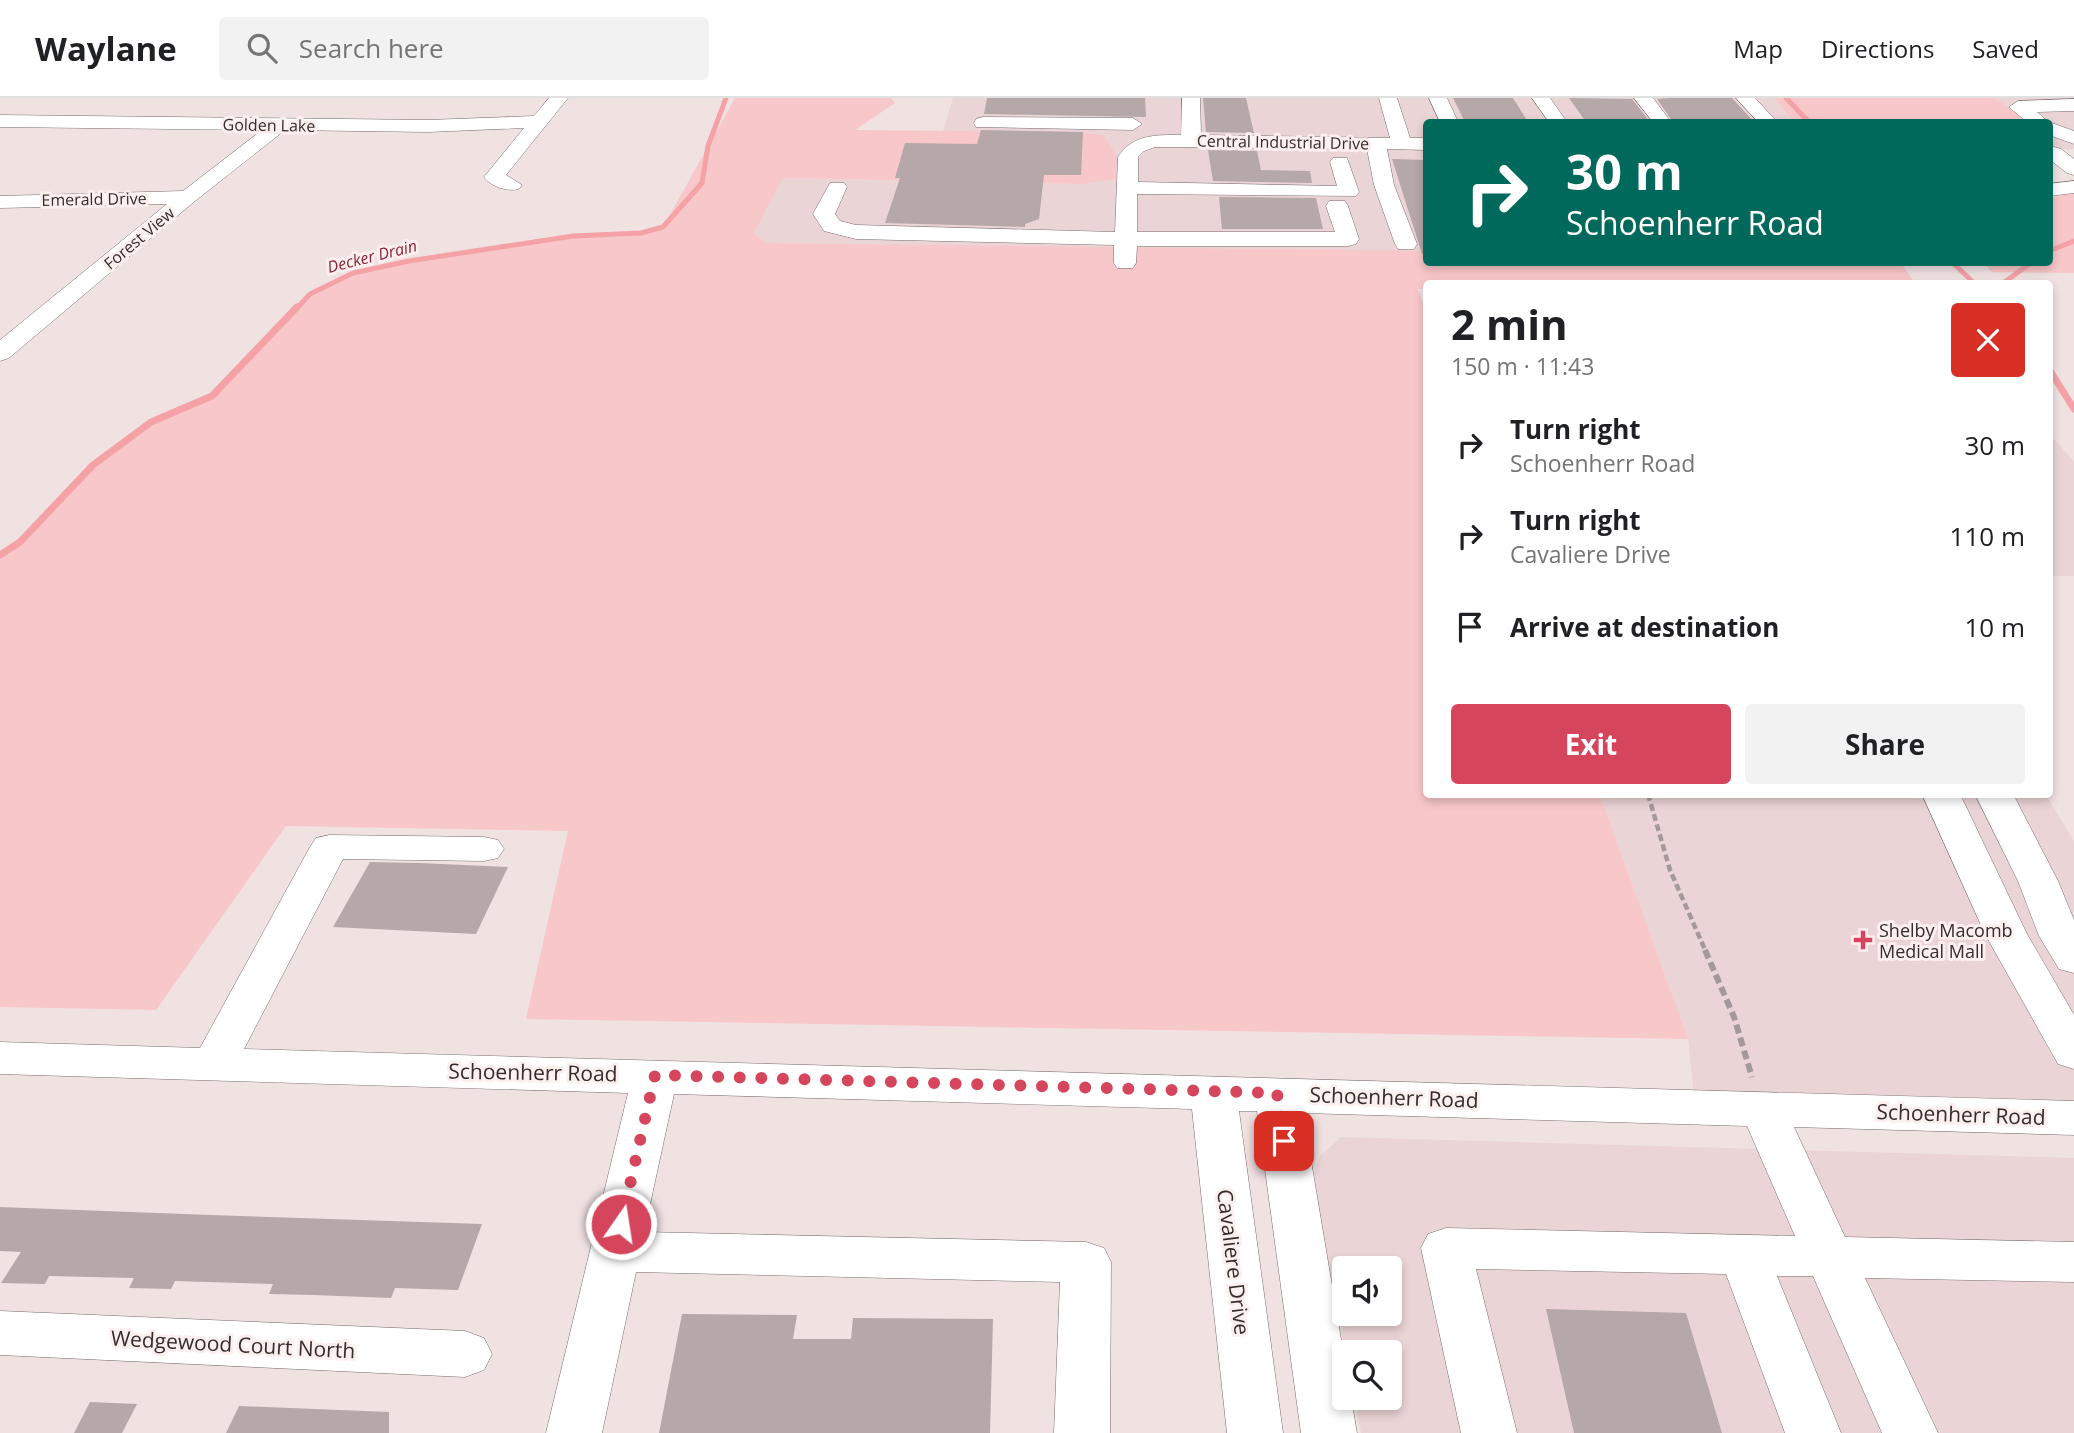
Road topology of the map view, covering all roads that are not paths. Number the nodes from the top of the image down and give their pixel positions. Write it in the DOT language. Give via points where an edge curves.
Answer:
graph roads {
  1 [pos="559,98"];
  2 [pos="1191,98"];
  3 [pos="1388,98"];
  4 [pos="1438,98"];
  5 [pos="1541,98"];
  6 [pos="1643,98"];
  7 [pos="1745,98"];
  8 [pos="2074,105"];
  9 [pos="1448,119"];
  10 [pos="1556,119"];
  11 [pos="1660,119"];
  12 [pos="1765,119"];
  13 [pos="2035,119"];
  14 [pos="0,121"];
  15 [pos="537,121"];
  16 [pos="983,123"];
  17 [pos="280,125"];
  18 [pos="1141,140"];
  19 [pos="1191,141"];
  20 [pos="2063,142"];
  21 [pos="1326,143"];
  22 [pos="1376,144"];
  23 [pos="1402,144"];
  24 [pos="1423,144"];
  25 [pos="2074,169"];
  26 [pos="512,185"];
  27 [pos="837,187"];
  28 [pos="2074,187"];
  29 [pos="1127,188"];
  30 [pos="2053,190"];
  31 [pos="188,197"];
  32 [pos="0,202"];
  33 [pos="1338,206"];
  34 [pos="1125,239"];
  35 [pos="1406,244"];
  36 [pos="1125,263"];
  37 [pos="0,353"];
  38 [pos="1947,805"];
  39 [pos="2000,805"];
  40 [pos="484,849"];
  41 [pos="2006,934"];
  42 [pos="2067,948"];
  43 [pos="2074,1053"];
  44 [pos="0,1058"];
  45 [pos="213,1065"];
  46 [pos="655,1075"];
  47 [pos="1213,1091"];
  48 [pos="1277,1093"];
  49 [pos="1762,1108"];
  50 [pos="2074,1118"];
  51 [pos="615,1251"];
  52 [pos="1744,1254"];
  53 [pos="1830,1256"];
  54 [pos="2074,1262"];
  55 [pos="0,1333"];
  56 [pos="466,1354"];
  57 [pos="574,1433"];
  58 [pos="1082,1433"];
  59 [pos="1255,1433"];
  60 [pos="1329,1433"];
  61 [pos="1489,1433"];
  62 [pos="1814,1433"];
  63 [pos="1909,1433"];
  1 -- 15 [label="street"];
  2 -- 19 [label="street"];
  3 -- 23 [label="street" via="1388,121"];
  4 -- 9 [label="street"];
  5 -- 10 [label="street"];
  6 -- 11 [label="street"];
  7 -- 12 [label="street"];
  8 -- 13 [label="street" via="2018,107"];
  14 -- 17 [label="street, Golden Lake"];
  15 -- 17 [label="street, Golden Lake"];
  15 -- 26 [label="street" via="494,177"];
  16 -- 18 [label="street, Central Industrial Drive"];
  17 -- 31 [label="street, Forest View"];
  18 -- 19 [label="street, Central Industrial Drive"];
  18 -- 29 [label="street"];
  19 -- 21 [label="street, Central Industrial Drive"];
  20 -- 25 [label="street"];
  21 -- 22 [label="street, Central Industrial Drive"];
  21 -- 29 [label="street" via="1349,192"];
  22 -- 23 [label="street, Central Industrial Drive"];
  22 -- 35 [label="street" via="1384,185"];
  23 -- 24 [label="street, Central Industrial Drive"];
  27 -- 34 [label="street" via="824,214 832,226 856,232"];
  28 -- 30 [label="street"];
  29 -- 34 [label="street"];
  31 -- 32 [label="street, Emerald Drive"];
  31 -- 37 [label="street, Forest View"];
  33 -- 34 [label="street" via="1348,240"];
  34 -- 36 [label="street"];
  38 -- 39 [label="street"];
  38 -- 41 [label="street"];
  39 -- 42 [label="street"];
  40 -- 45 [label="street" via="330,847"];
  41 -- 42 [label="street"];
  41 -- 43 [label="street"];
  44 -- 45 [label="street, Schoenherr Road"];
  45 -- 46 [label="street, Schoenherr Road"];
  46 -- 47 [label="street, Schoenherr Road"];
  46 -- 51 [label="street"];
  47 -- 48 [label="street, Schoenherr Road"];
  47 -- 59 [label="street, Cavaliere Drive"];
  48 -- 49 [label="street, Schoenherr Road"];
  48 -- 60 [label="street"];
  49 -- 50 [label="street, Schoenherr Road"];
  49 -- 53 [label="street"];
  51 -- 57 [label="street"];
  51 -- 58 [label="street" via="1086,1262"];
  52 -- 53 [label="street"];
  52 -- 61 [label="street" via="1446,1248"];
  52 -- 62 [label="street"];
  53 -- 54 [label="street"];
  53 -- 63 [label="street"];
  55 -- 56 [label="street, Wedgewood Court North"];
}
